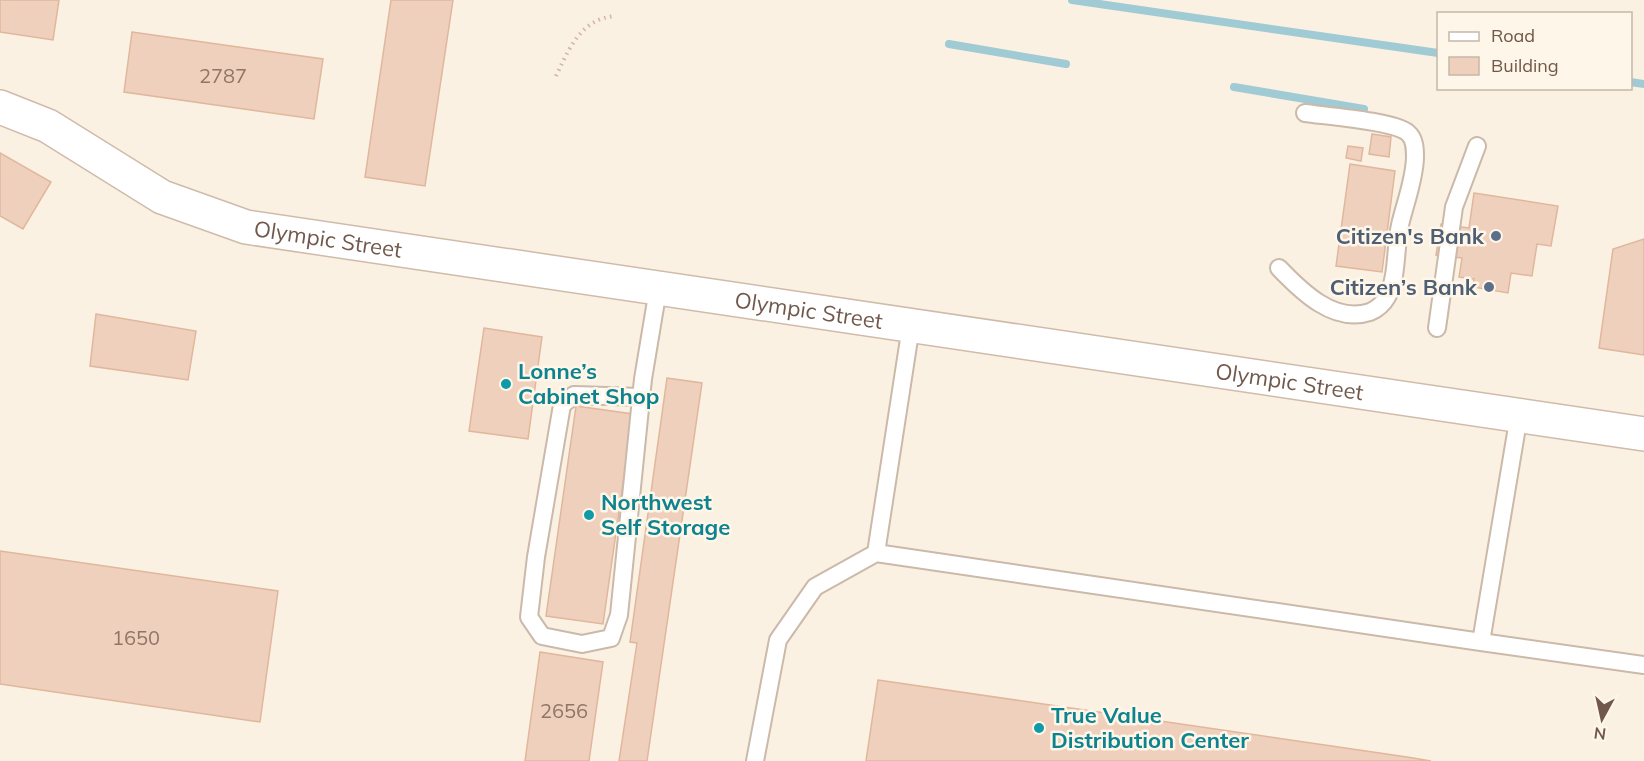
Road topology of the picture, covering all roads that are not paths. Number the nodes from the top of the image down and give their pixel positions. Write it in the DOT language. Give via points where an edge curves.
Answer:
graph roads {
  1 [pos="0,107"];
  2 [pos="1305,113"];
  3 [pos="1477,146"];
  4 [pos="1279,268"];
  5 [pos="658,289"];
  6 [pos="911,326"];
  7 [pos="1437,328"];
  8 [pos="641,397"];
  9 [pos="1519,415"];
  10 [pos="1644,434"];
  11 [pos="876,553"];
  12 [pos="1481,642"];
  13 [pos="1644,665"];
  14 [pos="755,761"];
  1 -- 5 [label="main road, Olympic Street" via="48,126 162,197 246,227"];
  2 -- 4 [label="lane" via="1403,129 1414,144 1412,179 1388,296 1381,305 1369,312 1338,311 1302,291"];
  3 -- 7 [label="lane" via="1461,208 1452,274"];
  5 -- 6 [label="main road, Olympic Street"];
  5 -- 8 [label="lane"];
  6 -- 9 [label="main road, Olympic Street"];
  6 -- 11 [label="lane"];
  8 -- 8 [label="lane" via="619,615 611,638 582,644 542,636 529,617 562,405 574,395"];
  9 -- 10 [label="main road, Olympic Street"];
  9 -- 12 [label="lane"];
  11 -- 12 [label="lane"];
  11 -- 14 [label="lane" via="815,587 778,640"];
  12 -- 13 [label="lane"];
}
